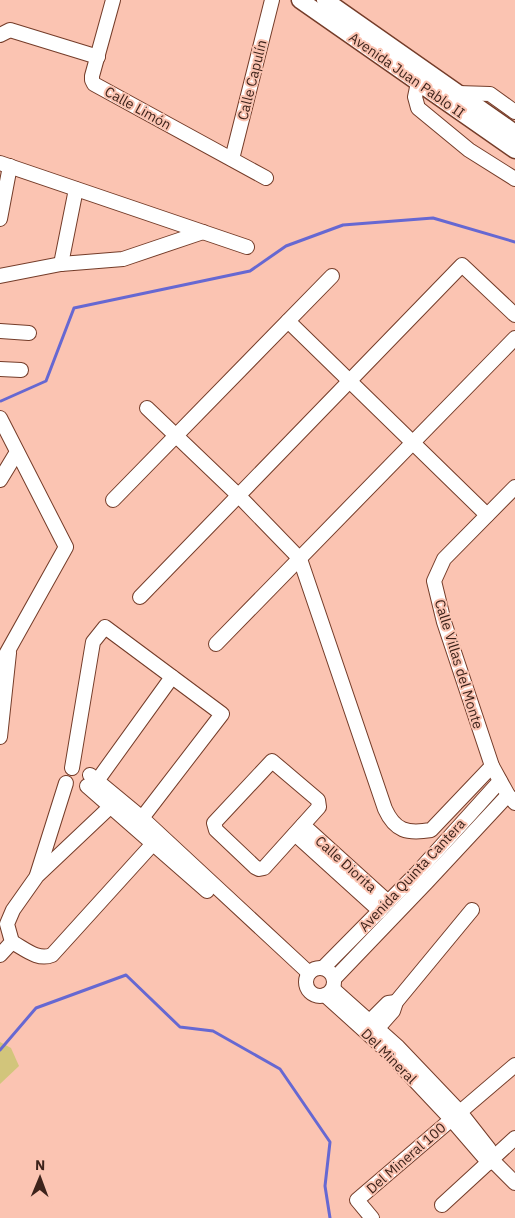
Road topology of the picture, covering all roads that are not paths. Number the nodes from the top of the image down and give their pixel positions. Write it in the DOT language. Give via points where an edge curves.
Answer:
graph roads {
  1 [pos="113,0"];
  2 [pos="272,0"];
  3 [pos="300,0"];
  4 [pos="325,0"];
  5 [pos="0,35"];
  6 [pos="98,57"];
  7 [pos="418,82"];
  8 [pos="458,93"];
  9 [pos="515,112"];
  10 [pos="514,129"];
  11 [pos="515,150"];
  12 [pos="232,159"];
  13 [pos="5,164"];
  14 [pos="266,178"];
  15 [pos="515,180"];
  16 [pos="76,189"];
  17 [pos="0,219"];
  18 [pos="203,232"];
  19 [pos="247,247"];
  20 [pos="61,264"];
  21 [pos="0,276"];
  22 [pos="332,276"];
  23 [pos="515,315"];
  24 [pos="288,321"];
  25 [pos="0,331"];
  26 [pos="29,334"];
  27 [pos="515,338"];
  28 [pos="0,369"];
  29 [pos="21,370"];
  30 [pos="349,381"];
  31 [pos="147,408"];
  32 [pos="0,418"];
  33 [pos="176,436"];
  34 [pos="413,443"];
  35 [pos="17,452"];
  36 [pos="0,480"];
  37 [pos="515,486"];
  38 [pos="238,495"];
  39 [pos="113,500"];
  40 [pos="487,515"];
  41 [pos="300,558"];
  42 [pos="140,597"];
  43 [pos="216,644"];
  44 [pos="9,651"];
  45 [pos="0,665"];
  46 [pos="172,677"];
  47 [pos="0,737"];
  48 [pos="492,766"];
  49 [pos="72,768"];
  50 [pos="91,781"];
  51 [pos="500,781"];
  52 [pos="66,783"];
  53 [pos="511,799"];
  54 [pos="110,807"];
  55 [pos="142,818"];
  56 [pos="299,830"];
  57 [pos="156,839"];
  58 [pos="37,876"];
  59 [pos="384,907"];
  60 [pos="472,910"];
  61 [pos="12,942"];
  62 [pos="0,955"];
  63 [pos="323,968"];
  64 [pos="308,976"];
  65 [pos="330,988"];
  66 [pos="373,1025"];
  67 [pos="515,1065"];
  68 [pos="456,1116"];
  69 [pos="515,1138"];
  70 [pos="492,1160"];
  71 [pos="515,1183"];
  72 [pos="442,1205"];
  73 [pos="372,1218"];
  1 -- 6 [label="street, Calle Limón"];
  2 -- 12 [label="street, Calle Capulín"];
  3 -- 7 [label="main road, Avenida Juan Pablo II"];
  4 -- 8 [label="main road, Avenida Juan Pablo II"];
  5 -- 6 [label="street" via="10,30"];
  6 -- 12 [label="street, Calle Limón" via="92,76 94,84"];
  7 -- 11 [label="main road, Avenida Juan Pablo II"];
  7 -- 15 [label="street" via="415,97 418,108 469,150"];
  8 -- 9 [label="street" via="490,94"];
  8 -- 10 [label="main road, Avenida Juan Pablo II"];
  12 -- 14 [label="street"];
  13 -- 16 [label="street"];
  13 -- 17 [label="street"];
  16 -- 18 [label="street"];
  16 -- 20 [label="street"];
  18 -- 19 [label="street"];
  18 -- 20 [label="street" via="123,260"];
  20 -- 21 [label="street"];
  22 -- 24 [label="street"];
  23 -- 30 [label="street" via="462,265"];
  24 -- 30 [label="street"];
  24 -- 33 [label="street"];
  25 -- 26 [label="street"];
  27 -- 34 [label="street"];
  28 -- 29 [label="street"];
  30 -- 34 [label="street"];
  30 -- 38 [label="street"];
  31 -- 33 [label="street"];
  32 -- 35 [label="street"];
  33 -- 38 [label="street"];
  33 -- 39 [label="street"];
  34 -- 40 [label="street"];
  34 -- 41 [label="street"];
  35 -- 36 [label="street"];
  35 -- 44 [label="street" via="66,547"];
  37 -- 40 [label="street, Calle Villas del Monte"];
  38 -- 41 [label="street"];
  38 -- 42 [label="street"];
  40 -- 48 [label="street, Calle Villas del Monte" via="444,558 434,581 444,622"];
  41 -- 43 [label="street"];
  41 -- 48 [label="street" via="390,820 402,830 418,833 431,830"];
  44 -- 45 [label="street"];
  44 -- 47 [label="street"];
  46 -- 49 [label="street" via="105,627 93,642"];
  46 -- 50 [label="street"];
  46 -- 55 [label="street" via="222,714"];
  48 -- 51 [label="street, Calle Villas del Monte"];
  49 -- 50 [label="street" via="84,768"];
  49 -- 52 [label="street" via="66,774"];
  50 -- 52 [label="street" via="84,789 76,791"];
  50 -- 54 [label="street"];
  50 -- 55 [label="street"];
  51 -- 53 [label="street, Calle Villas del Monte"];
  51 -- 59 [label="street, Avenida Quinta Cantera"];
  52 -- 58 [label="street"];
  53 -- 65 [label="street, Avenida Quinta Cantera" via="426,883"];
  54 -- 57 [label="street"];
  54 -- 58 [label="street"];
  55 -- 57 [label="street"];
  56 -- 56 [label="street, Calle Diorita" via="264,868 259,869 216,830 214,823 272,761 318,800 319,807"];
  56 -- 59 [label="street, Calle Diorita"];
  57 -- 61 [label="street" via="52,955 40,957"];
  57 -- 64 [label="street"];
  58 -- 61 [label="street" via="7,924"];
  59 -- 63 [label="street, Avenida Quinta Cantera"];
  60 -- 66 [label="street" via="396,1002 388,1002"];
  61 -- 62 [label="street"];
  63 -- 64 [label="street" via="316,968"];
  63 -- 65 [label="street" via="330,972"];
  64 -- 65 [label="street" via="306,986 317,996"];
  65 -- 66 [label="street, Del Mineral"];
  65 -- 68 [label="street, Del Mineral" via="387,1051"];
  66 -- 68 [label="street, Del Mineral" via="398,1047"];
  67 -- 68 [label="street, Del Mineral 100"];
  68 -- 70 [label="street, Del Mineral 100"];
  68 -- 73 [label="street, Del Mineral 100" via="356,1200"];
  69 -- 70 [label="street"];
  70 -- 71 [label="street, Del Mineral 100"];
  70 -- 72 [label="street"];
}
